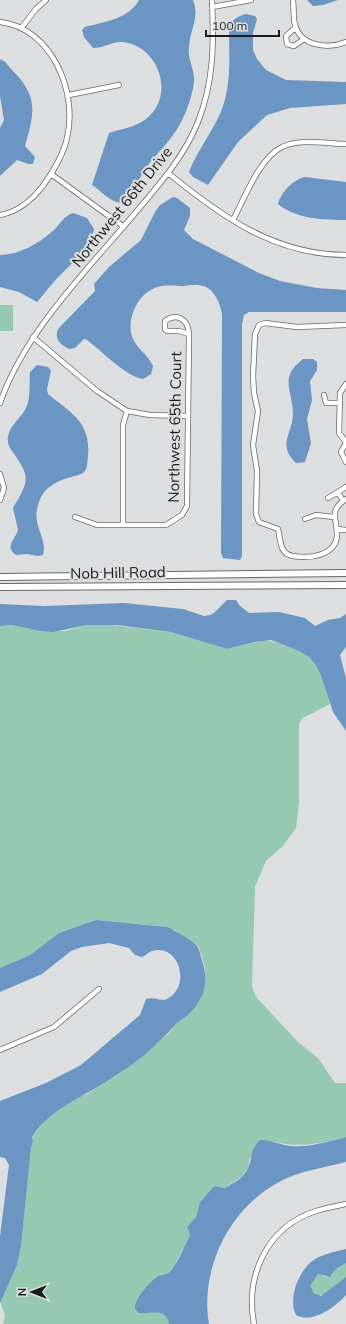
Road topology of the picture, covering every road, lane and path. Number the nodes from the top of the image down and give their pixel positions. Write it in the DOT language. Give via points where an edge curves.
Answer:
graph roads {
  1 [pos="46,0"];
  2 [pos="210,0"];
  3 [pos="251,0"];
  4 [pos="293,0"];
  5 [pos="212,7"];
  6 [pos="0,22"];
  7 [pos="22,27"];
  8 [pos="296,27"];
  9 [pos="304,39"];
  10 [pos="346,42"];
  11 [pos="119,85"];
  12 [pos="69,95"];
  13 [pos="346,144"];
  14 [pos="168,173"];
  15 [pos="52,174"];
  16 [pos="0,216"];
  17 [pos="233,220"];
  18 [pos="124,227"];
  19 [pos="346,255"];
  20 [pos="346,325"];
  21 [pos="189,334"];
  22 [pos="33,337"];
  23 [pos="346,384"];
  24 [pos="324,395"];
  25 [pos="0,403"];
  26 [pos="340,403"];
  27 [pos="127,411"];
  28 [pos="188,416"];
  29 [pos="346,443"];
  30 [pos="346,462"];
  31 [pos="0,474"];
  32 [pos="346,487"];
  33 [pos="338,492"];
  34 [pos="328,498"];
  35 [pos="0,500"];
  36 [pos="344,500"];
  37 [pos="75,516"];
  38 [pos="334,517"];
  39 [pos="305,519"];
  40 [pos="123,525"];
  41 [pos="337,529"];
  42 [pos="346,530"];
  43 [pos="346,573"];
  44 [pos="0,577"];
  45 [pos="346,585"];
  46 [pos="0,587"];
  47 [pos="99,989"];
  48 [pos="0,1050"];
  49 [pos="346,1204"];
  50 [pos="254,1324"];
  1 -- 7 [label="street"];
  2 -- 5 [label="street, Northwest 66th Drive"];
  3 -- 5 [label="street"];
  4 -- 8 [label="street"];
  5 -- 14 [label="street, Northwest 66th Drive" via="213,63 204,104 189,139"];
  6 -- 7 [label="street"];
  7 -- 12 [label="street" via="43,45 54,59"];
  8 -- 9 [label="street"];
  8 -- 9 [label="street" via="286,36 287,44 294,46"];
  9 -- 10 [label="street" via="324,46 338,46"];
  11 -- 12 [label="street"];
  12 -- 15 [label="street" via="70,124 67,139"];
  13 -- 17 [label="street" via="299,143 282,147 266,160"];
  14 -- 17 [label="street" via="202,201"];
  14 -- 18 [label="street, Northwest 66th Drive"];
  15 -- 16 [label="street" via="36,195 25,204"];
  15 -- 18 [label="street"];
  17 -- 19 [label="street" via="286,247 316,254"];
  18 -- 22 [label="street, Northwest 66th Drive"];
  20 -- 41 [label="street" via="259,325 255,334 253,376 258,411 253,445 257,471 257,519 265,526 278,529 281,549 285,553 299,557 318,556 333,548"];
  21 -- 21 [label="street, Northwest 65th Court" via="189,326 183,319 165,321 167,331"];
  21 -- 28 [label="street, Northwest 65th Court"];
  22 -- 25 [label="street, Northwest 66th Drive" via="8,381"];
  22 -- 27 [label="street" via="97,391"];
  23 -- 26 [label="street" via="340,393"];
  24 -- 26 [label="street" via="326,403"];
  26 -- 29 [label="street" via="339,433"];
  27 -- 28 [label="street" via="150,415"];
  27 -- 40 [label="street" via="124,425"];
  28 -- 40 [label="street, Northwest 65th Court" via="187,506 182,515 166,525"];
  29 -- 30 [label="street" via="341,452"];
  31 -- 35 [label="street" via="4,488"];
  32 -- 33 [label="street"];
  33 -- 34 [label="street"];
  33 -- 36 [label="street"];
  36 -- 38 [label="street"];
  37 -- 40 [label="street" via="91,524"];
  38 -- 39 [label="street" via="316,515"];
  38 -- 41 [label="street"];
  41 -- 42 [label="street"];
  43 -- 44 [label="main road, Nob Hill Road"];
  45 -- 46 [label="main road, Nob Hill Road"];
  47 -- 48 [label="street" via="54,1027"];
  49 -- 50 [label="street" via="303,1216 269,1245 252,1284"];
}
